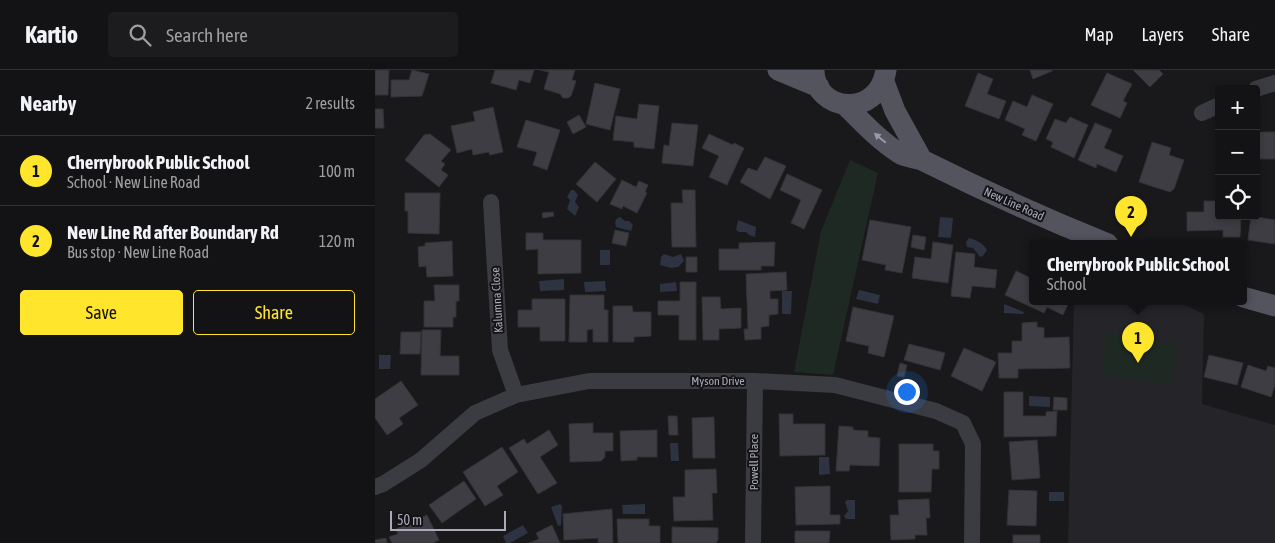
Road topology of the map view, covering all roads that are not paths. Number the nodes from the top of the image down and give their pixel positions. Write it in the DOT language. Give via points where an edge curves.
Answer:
graph roads {
  1 [pos="778,70"];
  2 [pos="885,76"];
  3 [pos="817,79"];
  4 [pos="1275,83"];
  5 [pos="1260,88"];
  6 [pos="845,105"];
  7 [pos="1215,107"];
  8 [pos="1202,113"];
  9 [pos="922,160"];
  10 [pos="491,202"];
  11 [pos="1098,240"];
  12 [pos="1247,298"];
  13 [pos="1275,306"];
  14 [pos="755,380"];
  15 [pos="515,395"];
  16 [pos="375,487"];
  17 [pos="753,543"];
  18 [pos="972,543"];
  1 -- 3 [label="main road"];
  2 -- 6 [label="main road" via="878,92 869,100"];
  2 -- 9 [label="main road" via="895,111"];
  3 -- 6 [label="main road, New Line Road" via="825,96"];
  4 -- 5 [label="street"];
  9 -- 6 [label="main road, New Line Road, one-way" via="901,155"];
  7 -- 8 [label="street"];
  9 -- 11 [label="main road, New Line Road" via="1013,204"];
  10 -- 15 [label="street, Kalumna Close" via="500,350"];
  12 -- 13 [label="main road"];
  14 -- 15 [label="street, Myson Drive" via="589,380"];
  14 -- 17 [label="street, Powell Place"];
  14 -- 18 [label="street, Myson Drive" via="835,386 936,411 963,424 973,444"];
  15 -- 16 [label="street, Myson Drive" via="475,413 421,460"];
}
